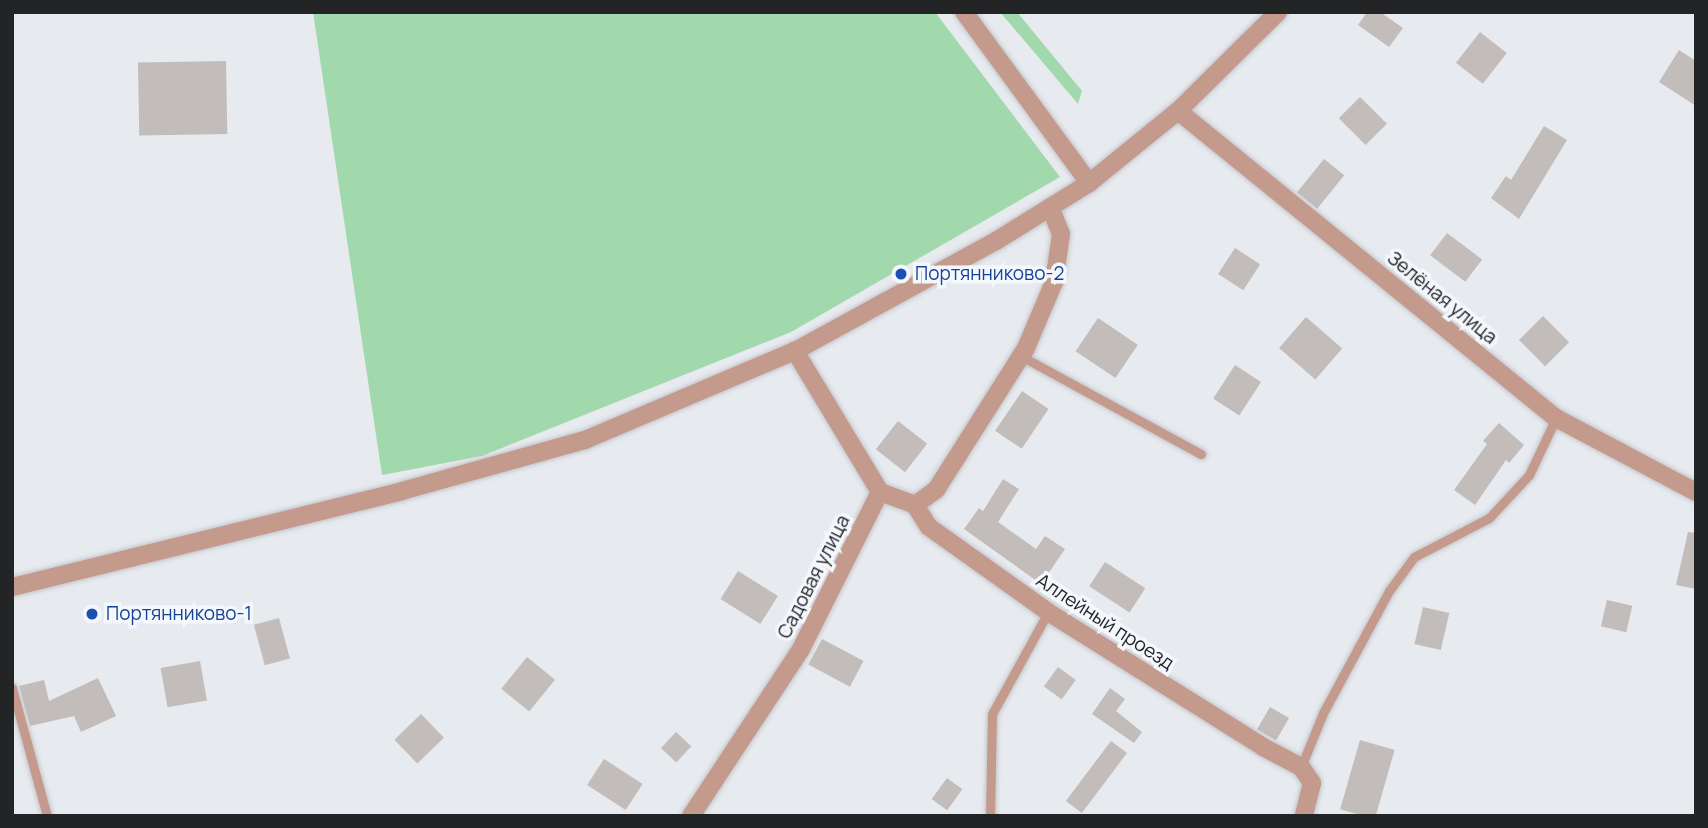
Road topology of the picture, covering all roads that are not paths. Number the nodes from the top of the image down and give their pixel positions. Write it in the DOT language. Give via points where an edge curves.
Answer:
graph roads {
  1 [pos="964,12"];
  2 [pos="1278,12"];
  3 [pos="1178,111"];
  4 [pos="1089,183"];
  5 [pos="1051,209"];
  6 [pos="796,351"];
  7 [pos="1021,356"];
  8 [pos="1556,418"];
  9 [pos="1201,454"];
  10 [pos="880,492"];
  11 [pos="1696,492"];
  12 [pos="915,505"];
  13 [pos="12,587"];
  14 [pos="1048,612"];
  15 [pos="12,688"];
  16 [pos="1301,767"];
  17 [pos="47,816"];
  18 [pos="691,816"];
  19 [pos="990,816"];
  20 [pos="1304,816"];
  1 -- 4 [label="street"];
  2 -- 3 [label="street"];
  3 -- 4 [label="street"];
  3 -- 8 [label="street, Зелёная улица"];
  4 -- 5 [label="street"];
  5 -- 6 [label="street"];
  5 -- 7 [label="street" via="1061,234 1054,282"];
  6 -- 10 [label="street"];
  6 -- 13 [label="street" via="585,440 402,491"];
  7 -- 9 [label="lane"];
  7 -- 12 [label="street" via="936,491"];
  8 -- 11 [label="street, Зелёная улица"];
  8 -- 16 [label="lane" via="1529,475 1489,518 1414,557 1389,591 1323,713"];
  10 -- 12 [label="street"];
  10 -- 18 [label="street, Садовая улица" via="801,649"];
  12 -- 14 [label="street, Аллейный проезд" via="929,527"];
  14 -- 16 [label="street, Аллейный проезд"];
  14 -- 19 [label="lane" via="992,714"];
  15 -- 17 [label="lane"];
  16 -- 20 [label="street, Аллейный проезд" via="1312,783"];
}
